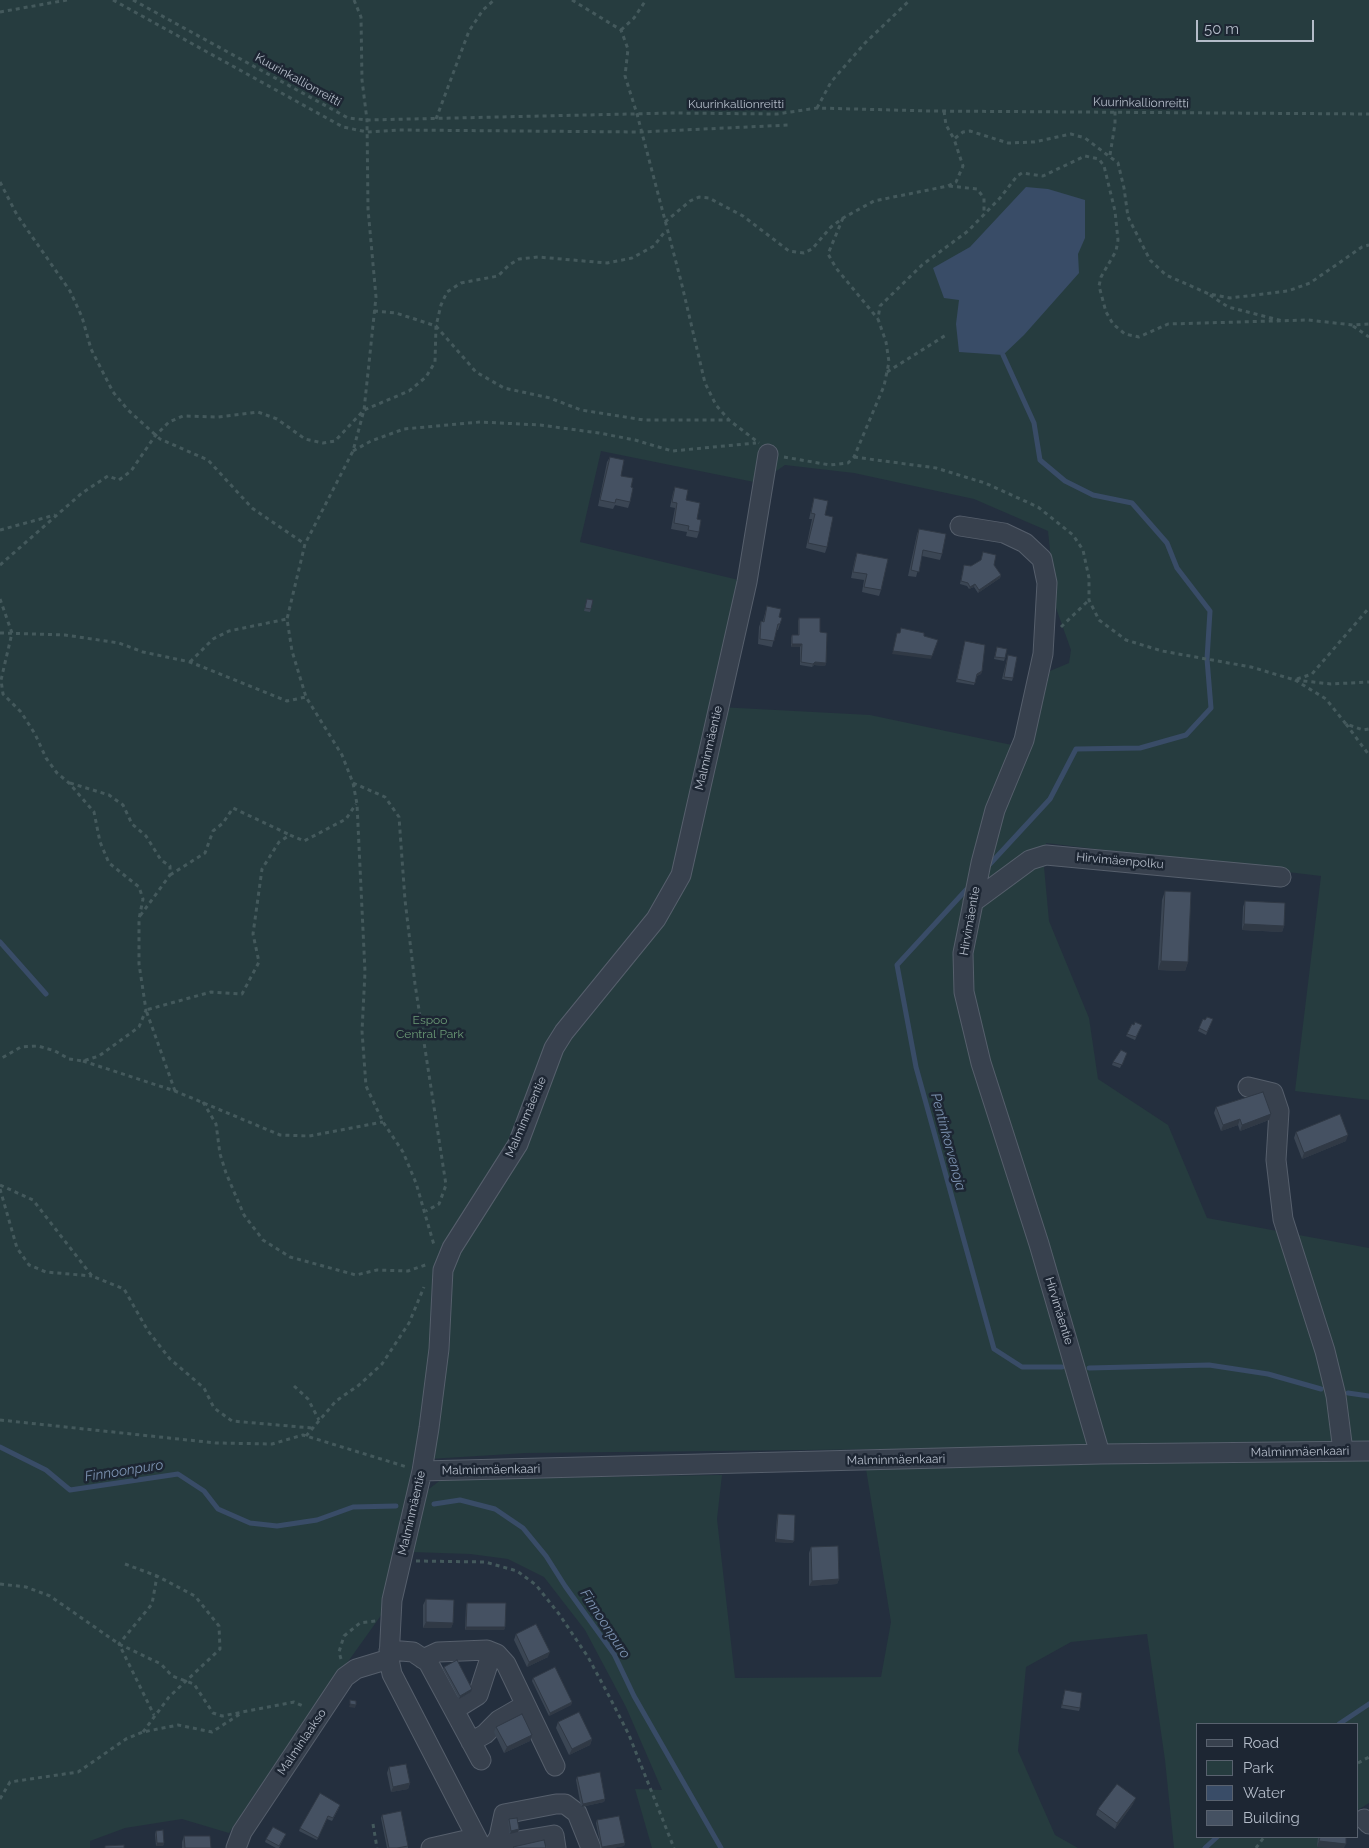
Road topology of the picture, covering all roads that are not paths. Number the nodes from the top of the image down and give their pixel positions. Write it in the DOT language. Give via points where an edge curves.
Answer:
graph roads {
  1 [pos="763,448"];
  2 [pos="960,526"];
  3 [pos="1281,877"];
  4 [pos="973,902"];
  5 [pos="1248,1087"];
  6 [pos="1343,1451"];
  7 [pos="1369,1451"];
  8 [pos="1100,1454"];
  9 [pos="422,1472"];
  10 [pos="492,1652"];
  11 [pos="389,1654"];
  12 [pos="423,1658"];
  13 [pos="525,1705"];
  14 [pos="454,1710"];
  15 [pos="471,1742"];
  16 [pos="481,1760"];
  17 [pos="554,1766"];
  18 [pos="584,1828"];
  19 [pos="555,1841"];
  20 [pos="484,1844"];
  21 [pos="236,1848"];
  22 [pos="435,1848"];
  23 [pos="591,1848"];
  1 -- 9 [label="street, Malminmäentie" via="747,582 681,875 656,919 559,1040 518,1144 452,1248 435,1267 439,1349"];
  2 -- 4 [label="street, Hirvimäentie" via="1004,533 1025,542 1042,559 1047,583 1044,644 1024,740 995,810"];
  3 -- 4 [label="street, Hirvimäenpolku" via="1046,855 1030,860"];
  4 -- 8 [label="street, Hirvimäentie" via="963,953 964,992 982,1063"];
  5 -- 6 [label="street" via="1273,1093 1280,1111 1276,1160 1283,1219 1325,1351 1336,1396"];
  6 -- 7 [label="street, Malminmäenkaari"];
  6 -- 8 [label="street, Malminmäenkaari"];
  8 -- 9 [label="street, Malminmäenkaari"];
  9 -- 11 [label="street, Malminmäentie" via="392,1600"];
  10 -- 12 [label="street" via="438,1652"];
  10 -- 13 [label="street" via="506,1664"];
  10 -- 14 [label="street" via="478,1695"];
  11 -- 12 [label="street" via="413,1652"];
  11 -- 20 [label="street, Malminmäentie" via="392,1674"];
  11 -- 21 [label="street, Malminlaakso" via="345,1677 242,1832"];
  12 -- 14 [label="street"];
  13 -- 15 [label="street"];
  13 -- 17 [label="street"];
  14 -- 15 [label="street"];
  15 -- 16 [label="street"];
  18 -- 19 [label="street"];
  18 -- 20 [label="street" via="577,1813 565,1804 556,1804 504,1814 500,1837"];
  18 -- 23 [label="street"];
  19 -- 20 [label="street"];
  20 -- 22 [label="street" via="466,1840"];
}
